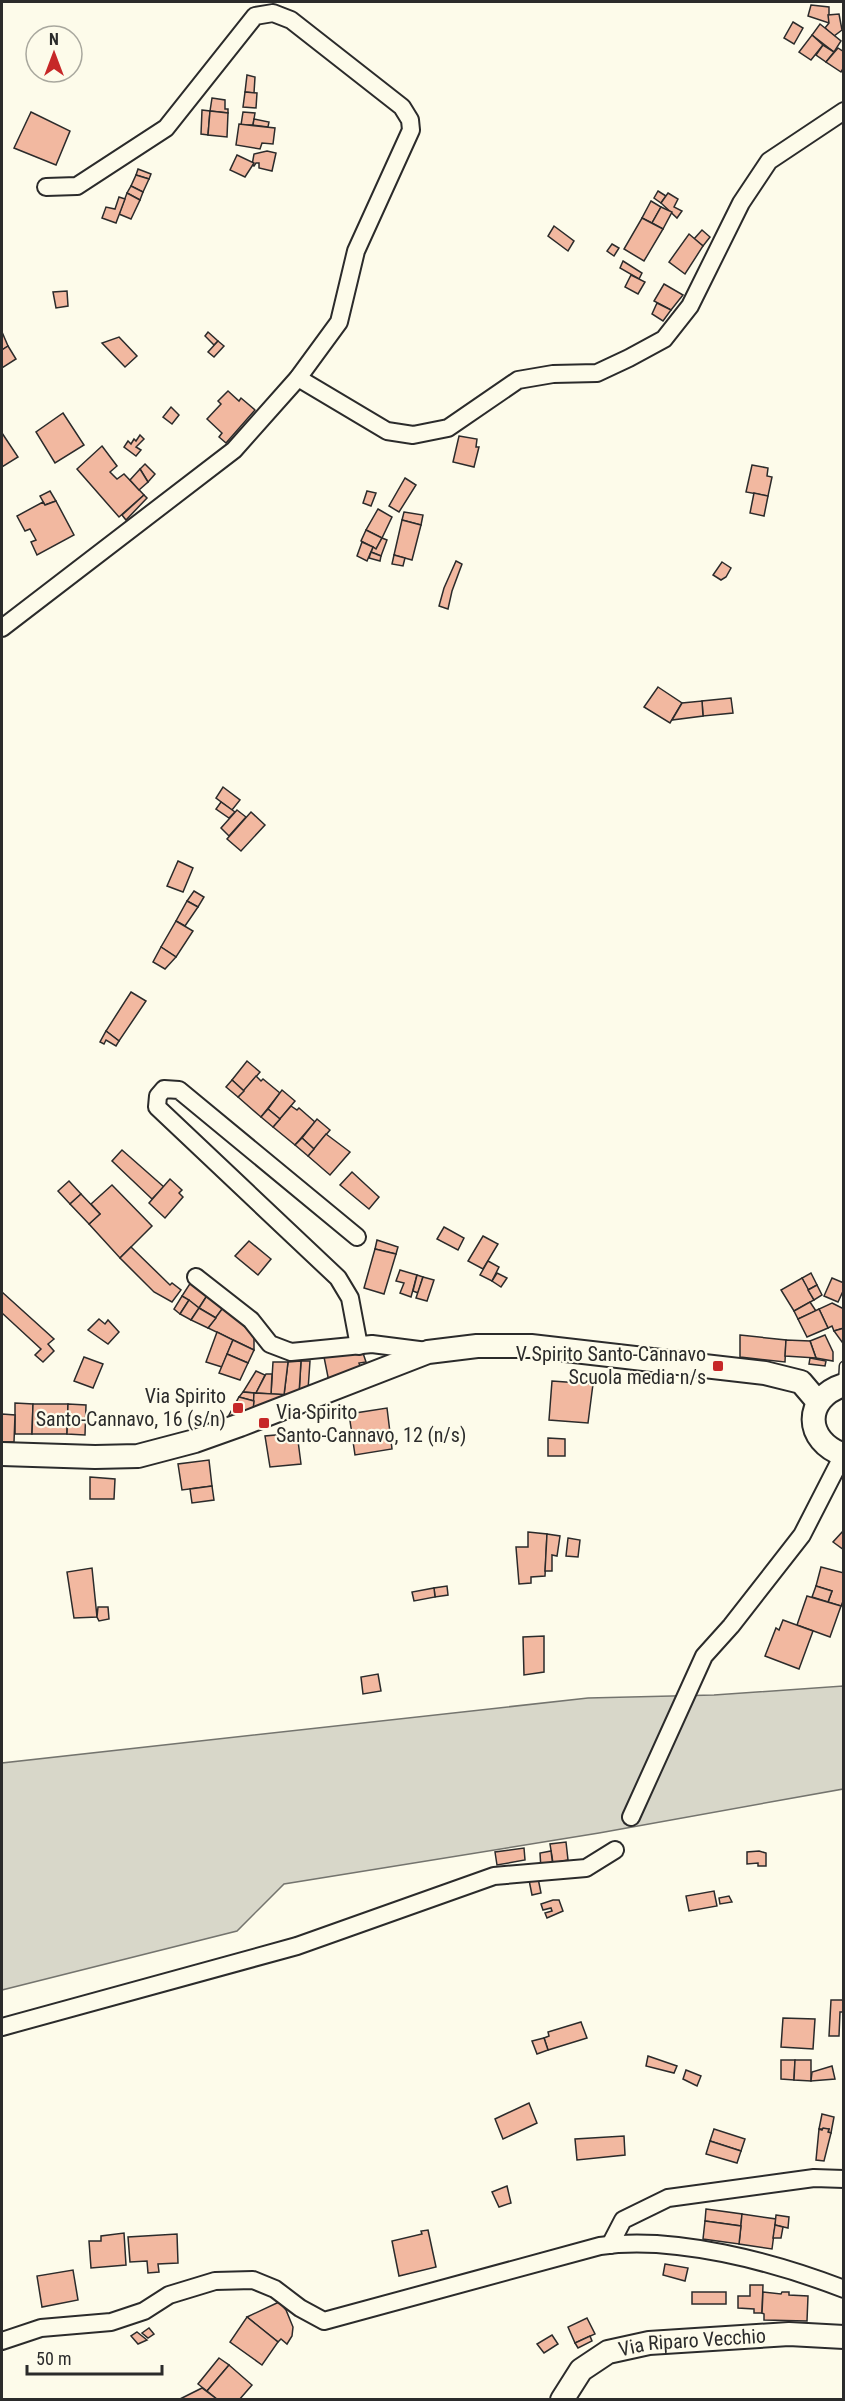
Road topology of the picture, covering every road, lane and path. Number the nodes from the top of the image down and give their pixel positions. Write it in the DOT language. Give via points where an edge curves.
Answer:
graph roads {
  1 [pos="843,111"];
  2 [pos="46,187"];
  3 [pos="298,378"];
  4 [pos="2,628"];
  5 [pos="357,1237"];
  6 [pos="196,1277"];
  7 [pos="359,1346"];
  8 [pos="428,1352"];
  9 [pos="843,1379"];
  10 [pos="818,1402"];
  11 [pos="2,1454"];
  12 [pos="843,1455"];
  13 [pos="631,1817"];
  14 [pos="615,1850"];
  15 [pos="2,2027"];
  16 [pos="843,2179"];
  17 [pos="610,2245"];
  18 [pos="843,2289"];
  19 [pos="843,2337"];
  20 [pos="2,2341"];
  21 [pos="562,2400"];
  1 -- 3 [label="street" via="769,161 741,203 690,306 664,339 629,358 597,373 518,380 448,428 413,435 387,431"];
  2 -- 3 [label="street" via="77,186 166,128 255,16 273,13 291,20 402,107 411,130 356,250 339,322"];
  3 -- 4 [label="street" via="234,450"];
  5 -- 7 [label="street" via="179,1090 164,1089 158,1096 157,1107 338,1278 350,1298"];
  6 -- 7 [label="street" via="250,1320 270,1344 291,1352"];
  7 -- 8 [label="street" via="372,1344"];
  8 -- 10 [label="street" via="477,1346 531,1346 765,1373 801,1382"];
  8 -- 11 [label="street" via="240,1425 138,1456"];
  9 -- 10 [label="street"];
  10 -- 12 [label="street" via="813,1418 816,1435 827,1448"];
  12 -- 13 [label="street" via="802,1535 704,1656"];
  14 -- 15 [label="street" via="586,1868 494,1876 297,1946"];
  16 -- 17 [label="street" via="814,2178 668,2198 622,2220"];
  17 -- 18 [label="street" via="656,2245 720,2253 795,2270"];
  17 -- 20 [label="street" via="324,2320 253,2280 215,2281 169,2295 144,2311 111,2322 41,2328"];
  19 -- 21 [label="street, Via Riparo Vecchio" via="789,2334 639,2345 608,2352 581,2370"];
}
